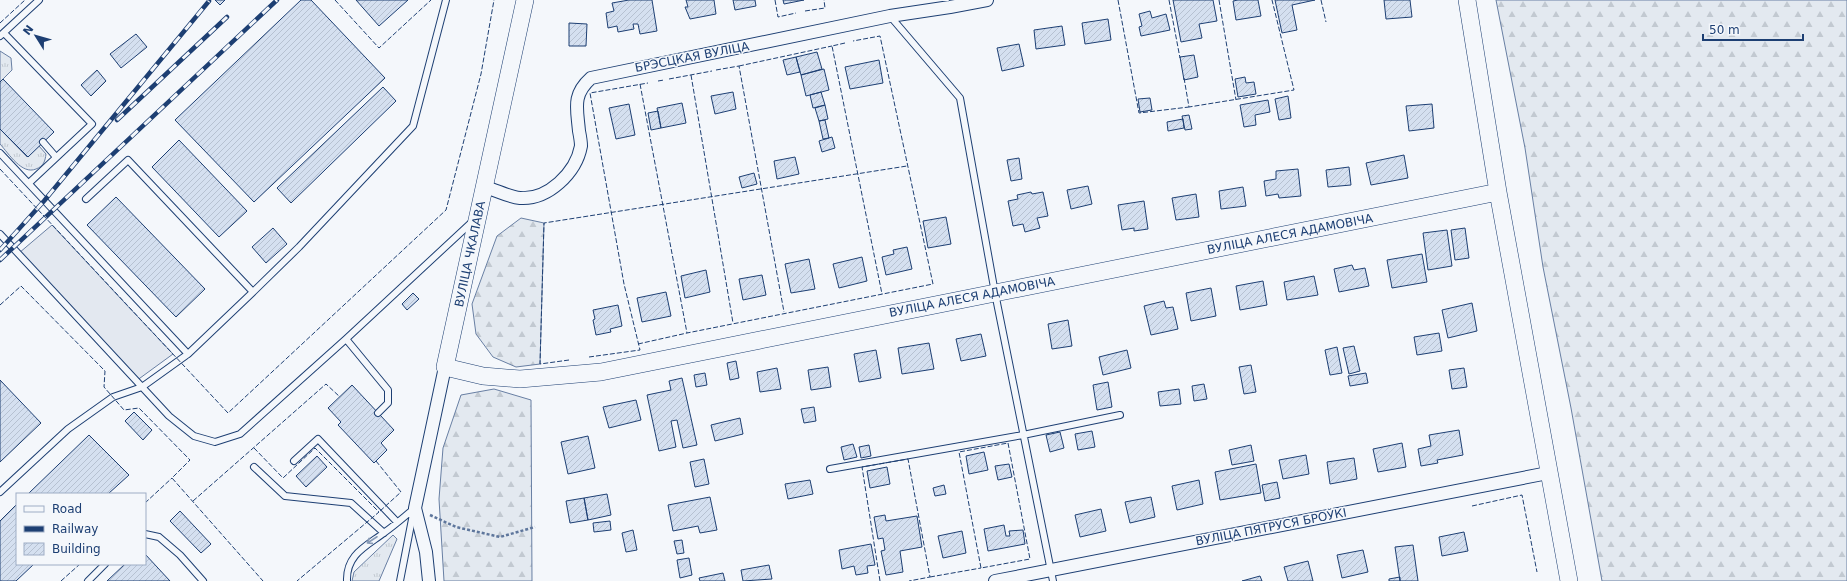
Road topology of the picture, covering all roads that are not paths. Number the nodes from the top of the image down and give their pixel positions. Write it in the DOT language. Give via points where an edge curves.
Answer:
graph roads {
  1 [pos="39,0"];
  2 [pos="446,0"];
  3 [pos="525,0"];
  4 [pos="987,0"];
  5 [pos="1467,0"];
  6 [pos="950,4"];
  7 [pos="890,16"];
  8 [pos="2,35"];
  9 [pos="43,142"];
  10 [pos="0,153"];
  11 [pos="56,157"];
  12 [pos="29,183"];
  13 [pos="485,187"];
  14 [pos="1498,192"];
  15 [pos="86,199"];
  16 [pos="478,216"];
  17 [pos="0,234"];
  18 [pos="253,292"];
  19 [pos="995,293"];
  20 [pos="346,339"];
  21 [pos="188,354"];
  22 [pos="445,367"];
  23 [pos="142,387"];
  24 [pos="378,413"];
  25 [pos="1120,415"];
  26 [pos="1023,435"];
  27 [pos="294,460"];
  28 [pos="254,467"];
  29 [pos="830,469"];
  30 [pos="1548,473"];
  31 [pos="0,492"];
  32 [pos="414,508"];
  33 [pos="397,522"];
  34 [pos="384,533"];
  35 [pos="146,534"];
  36 [pos="104,565"];
  37 [pos="1052,576"];
  38 [pos="88,581"];
  39 [pos="203,581"];
  40 [pos="347,581"];
  41 [pos="400,581"];
  42 [pos="429,581"];
  43 [pos="995,581"];
  44 [pos="1569,581"];
  1 -- 8 [label="lane"];
  2 -- 18 [label="lane" via="413,126 305,241"];
  3 -- 13 [label="street, ВУЛІЦА ЧКАЛАВА"];
  4 -- 6 [label="street, БРЭСЦКАЯ ВУЛІЦА"];
  5 -- 14 [label="street"];
  6 -- 7 [label="street, БРЭСЦКАЯ ВУЛІЦА"];
  7 -- 13 [label="street, БРЭСЦКАЯ ВУЛІЦА" via="591,78 581,87 576,101 581,146 575,164 565,178 548,191 534,197 519,198"];
  7 -- 19 [label="lane" via="960,98"];
  8 -- 11 [label="lane" via="92,124"];
  9 -- 11 [label="lane"];
  10 -- 12 [label="lane"];
  11 -- 12 [label="lane"];
  12 -- 21 [label="lane"];
  13 -- 16 [label="street, ВУЛІЦА ЧКАЛАВА"];
  14 -- 19 [label="street, ВУЛІЦА АЛЕСЯ АДАМОВІЧА"];
  14 -- 30 [label="street"];
  15 -- 18 [label="lane" via="128,160"];
  16 -- 20 [label="lane"];
  16 -- 22 [label="street, ВУЛІЦА ЧКАЛАВА"];
  17 -- 23 [label="lane"];
  18 -- 21 [label="lane"];
  19 -- 22 [label="street, ВУЛІЦА АЛЕСЯ АДАМОВІЧА" via="601,372 520,379 483,376"];
  19 -- 26 [label="lane"];
  20 -- 23 [label="lane" via="240,434 215,442 194,436 169,416"];
  20 -- 24 [label="lane" via="388,390 388,403"];
  21 -- 23 [label="lane"];
  22 -- 32 [label="street, ВУЛІЦА ЧКАЛАВА"];
  23 -- 31 [label="lane" via="113,397 68,429"];
  25 -- 26 [label="lane"];
  26 -- 29 [label="lane"];
  26 -- 37 [label="lane"];
  27 -- 33 [label="lane" via="318,439"];
  28 -- 34 [label="lane" via="285,496 351,503"];
  30 -- 37 [label="street, ВУЛІЦА ПЯТРУСЯ БРОЎКІ"];
  30 -- 44 [label="street"];
  32 -- 33 [label="lane"];
  32 -- 41 [label="lane"];
  32 -- 42 [label="street" via="426,552"];
  33 -- 34 [label="lane"];
  34 -- 40 [label="lane, one-way" via="362,547 351,560 347,570"];
  35 -- 39 [label="lane" via="159,537 180,555"];
  36 -- 38 [label="lane"];
  37 -- 43 [label="street, ВУЛІЦА ПЯТРУСЯ БРОЎКІ"];
}
